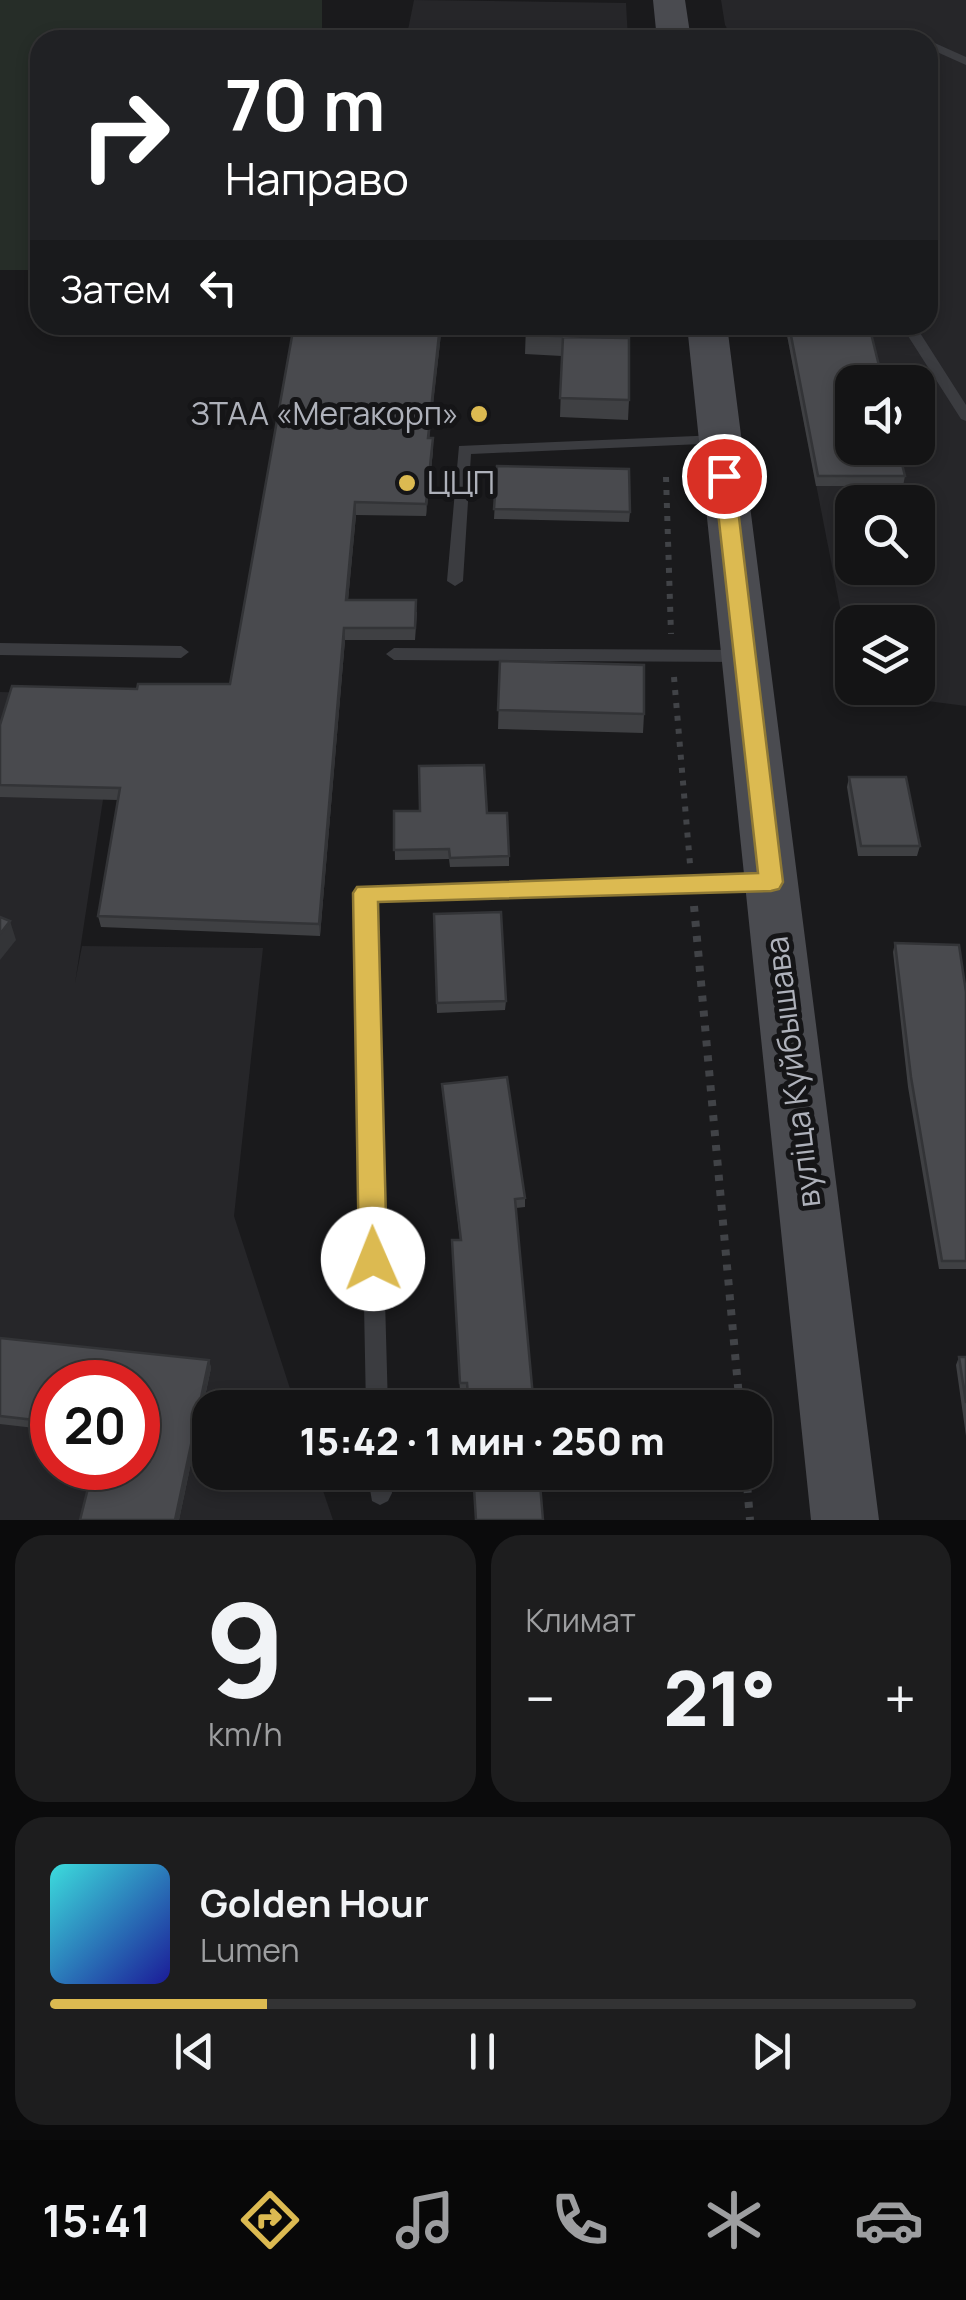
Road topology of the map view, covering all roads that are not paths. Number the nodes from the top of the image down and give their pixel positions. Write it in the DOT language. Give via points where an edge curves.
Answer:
graph roads {
  1 [pos="668,0"];
  2 [pos="672,30"];
  3 [pos="938,48"];
  4 [pos="966,61"];
  5 [pos="708,335"];
  6 [pos="914,335"];
  7 [pos="966,416"];
  8 [pos="720,440"];
  9 [pos="455,582"];
  10 [pos="0,648"];
  11 [pos="181,652"];
  12 [pos="394,654"];
  13 [pos="747,656"];
  14 [pos="771,882"];
  15 [pos="378,1390"];
  16 [pos="845,1520"];
  1 -- 2 [label="main road"];
  3 -- 4 [label="lane"];
  5 -- 8 [label="main road, вуліца Куйбышава"];
  6 -- 7 [label="lane"];
  8 -- 9 [label="lane" via="464,449"];
  8 -- 13 [label="main road, вуліца Куйбышава"];
  10 -- 11 [label="lane"];
  12 -- 13 [label="lane"];
  13 -- 14 [label="main road, вуліца Куйбышава"];
  14 -- 15 [label="lane" via="365,893"];
  14 -- 16 [label="main road, вуліца Куйбышава"];
}
